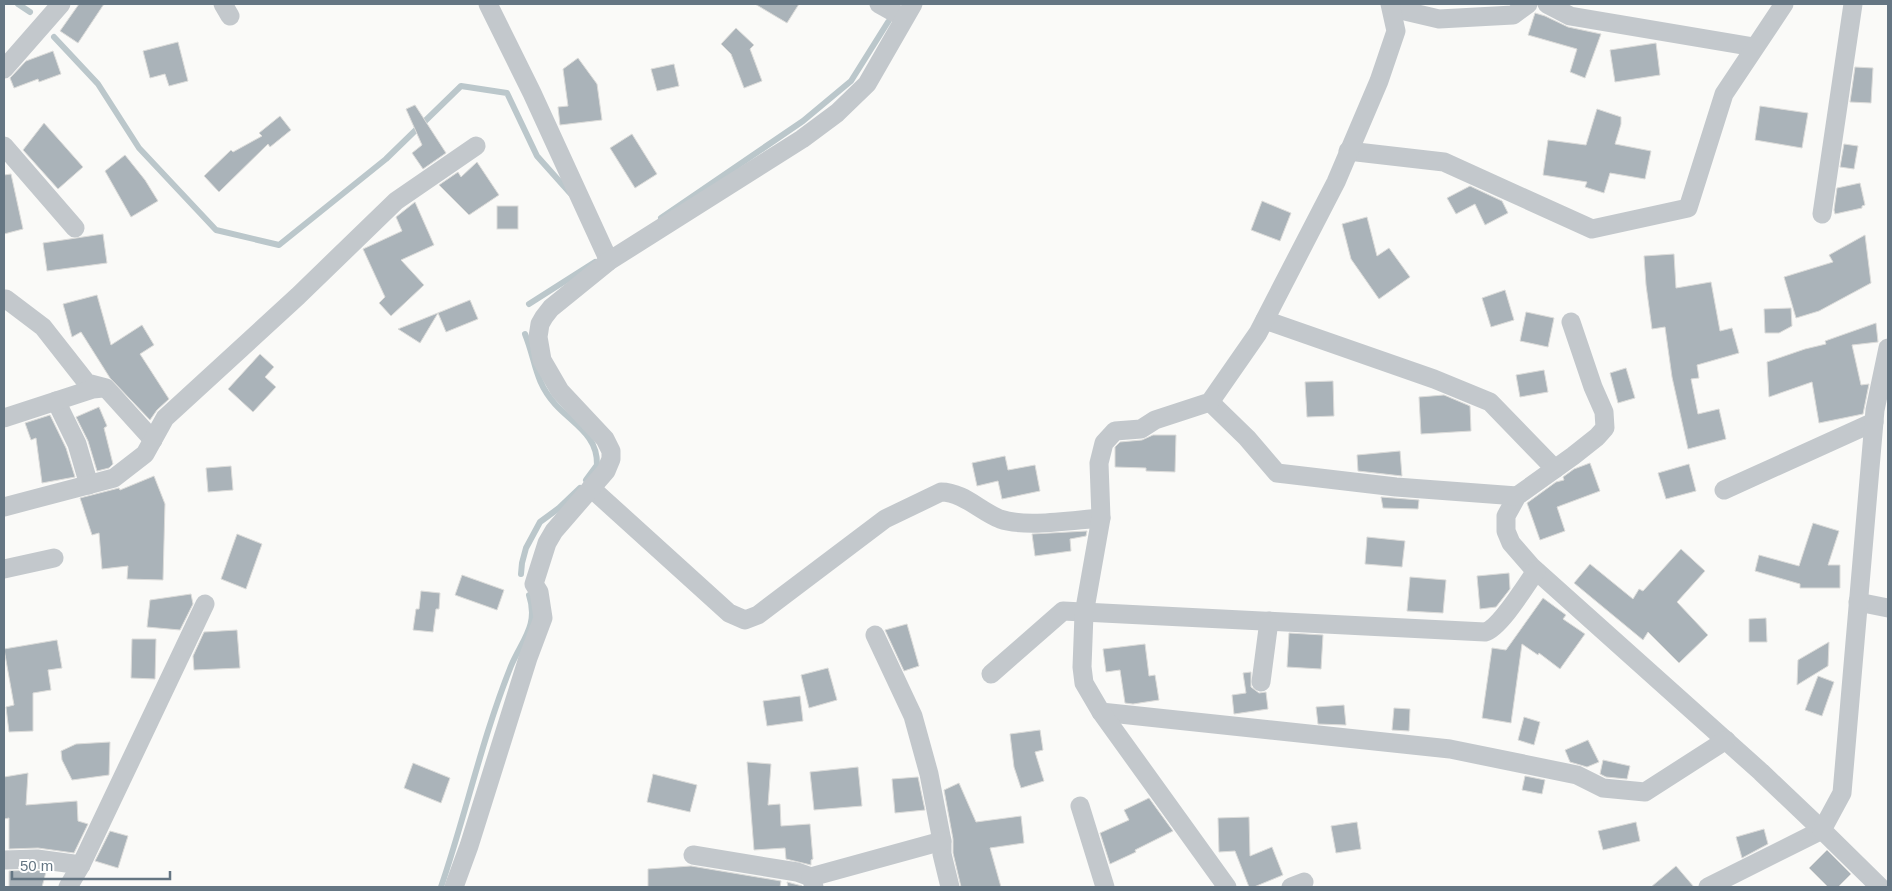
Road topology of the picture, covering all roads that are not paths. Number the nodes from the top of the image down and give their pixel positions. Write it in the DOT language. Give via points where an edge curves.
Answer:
graph roads {
  1 [pos="61,4"];
  2 [pos="488,4"];
  3 [pos="879,4"];
  4 [pos="1528,4"];
  5 [pos="1547,4"];
  6 [pos="1784,4"];
  7 [pos="1853,4"];
  8 [pos="1391,6"];
  9 [pos="908,11"];
  10 [pos="1754,47"];
  11 [pos="4,68"];
  12 [pos="4,146"];
  13 [pos="476,146"];
  14 [pos="1348,151"];
  15 [pos="1822,214"];
  16 [pos="75,228"];
  17 [pos="607,254"];
  18 [pos="6,299"];
  19 [pos="1264,320"];
  20 [pos="1571,322"];
  21 [pos="1888,348"];
  22 [pos="106,388"];
  23 [pos="56,401"];
  24 [pos="1210,402"];
  25 [pos="4,418"];
  26 [pos="1874,422"];
  27 [pos="152,440"];
  28 [pos="1555,469"];
  29 [pos="89,485"];
  30 [pos="591,488"];
  31 [pos="1724,490"];
  32 [pos="1517,496"];
  33 [pos="4,507"];
  34 [pos="1101,518"];
  35 [pos="54,558"];
  36 [pos="4,569"];
  37 [pos="1536,571"];
  38 [pos="1858,602"];
  39 [pos="206,604"];
  40 [pos="1888,608"];
  41 [pos="1084,614"];
  42 [pos="1269,621"];
  43 [pos="875,635"];
  44 [pos="991,674"];
  45 [pos="1261,682"];
  46 [pos="1101,712"];
  47 [pos="1726,740"];
  48 [pos="1080,806"];
  49 [pos="1822,830"];
  50 [pos="942,841"];
  51 [pos="694,855"];
  52 [pos="4,860"];
  53 [pos="81,865"];
  54 [pos="812,882"];
  55 [pos="68,887"];
  56 [pos="454,887"];
  57 [pos="950,887"];
  58 [pos="1105,887"];
  59 [pos="1226,887"];
  60 [pos="1708,887"];
  61 [pos="1880,887"];
  1 -- 11 [label="street"];
  2 -- 17 [label="street"];
  3 -- 9 [label="street"];
  4 -- 8 [label="street" via="1513,15 1439,19"];
  5 -- 10 [label="street" via="1570,16"];
  6 -- 10 [label="street"];
  7 -- 15 [label="street"];
  8 -- 14 [label="street" via="1396,31 1379,81"];
  9 -- 17 [label="street" via="867,84 837,113 802,139"];
  10 -- 14 [label="street" via="1724,94 1688,208 1592,229 1444,162"];
  12 -- 16 [label="street"];
  13 -- 27 [label="street" via="396,201 165,418"];
  14 -- 19 [label="street" via="1336,182"];
  17 -- 30 [label="street" via="551,308 539,330 540,353 560,391 602,434 610,451 609,466"];
  18 -- 22 [label="street" via="43,327 87,383"];
  19 -- 24 [label="street"];
  19 -- 28 [label="street" via="1434,379 1490,402"];
  20 -- 28 [label="street" via="1604,412 1604,428"];
  21 -- 26 [label="street"];
  22 -- 23 [label="street"];
  22 -- 27 [label="street"];
  23 -- 25 [label="street"];
  23 -- 29 [label="street" via="76,444"];
  24 -- 32 [label="street" via="1277,473 1396,487"];
  24 -- 34 [label="street" via="1155,420 1142,428 1115,431 1107,439 1099,463"];
  26 -- 31 [label="street"];
  26 -- 38 [label="street"];
  27 -- 29 [label="street" via="145,454 114,478"];
  28 -- 32 [label="street"];
  29 -- 33 [label="street"];
  30 -- 34 [label="street" via="729,613 745,620 758,615 885,519 941,492 958,496 1001,519 1022,523"];
  30 -- 56 [label="street" via="554,531 544,552 534,584 539,592 543,618"];
  32 -- 37 [label="street" via="1506,516 1506,531 1511,543"];
  34 -- 41 [label="street"];
  35 -- 36 [label="street"];
  37 -- 42 [label="street" via="1500,622 1485,632"];
  37 -- 47 [label="street"];
  38 -- 40 [label="street"];
  38 -- 49 [label="street" via="1842,793"];
  39 -- 53 [label="street"];
  41 -- 42 [label="street"];
  41 -- 44 [label="street" via="1063,611"];
  41 -- 46 [label="street" via="1084,683"];
  42 -- 45 [label="street"];
  43 -- 50 [label="street" via="913,716"];
  46 -- 47 [label="street" via="1450,749 1578,775 1603,788 1645,792"];
  46 -- 59 [label="street"];
  47 -- 49 [label="street"];
  48 -- 58 [label="street"];
  49 -- 60 [label="street"];
  49 -- 61 [label="street"];
  50 -- 54 [label="street"];
  50 -- 57 [label="street"];
  51 -- 54 [label="street" via="797,872"];
  52 -- 53 [label="street" via="37,859"];
  53 -- 55 [label="street"];
}
